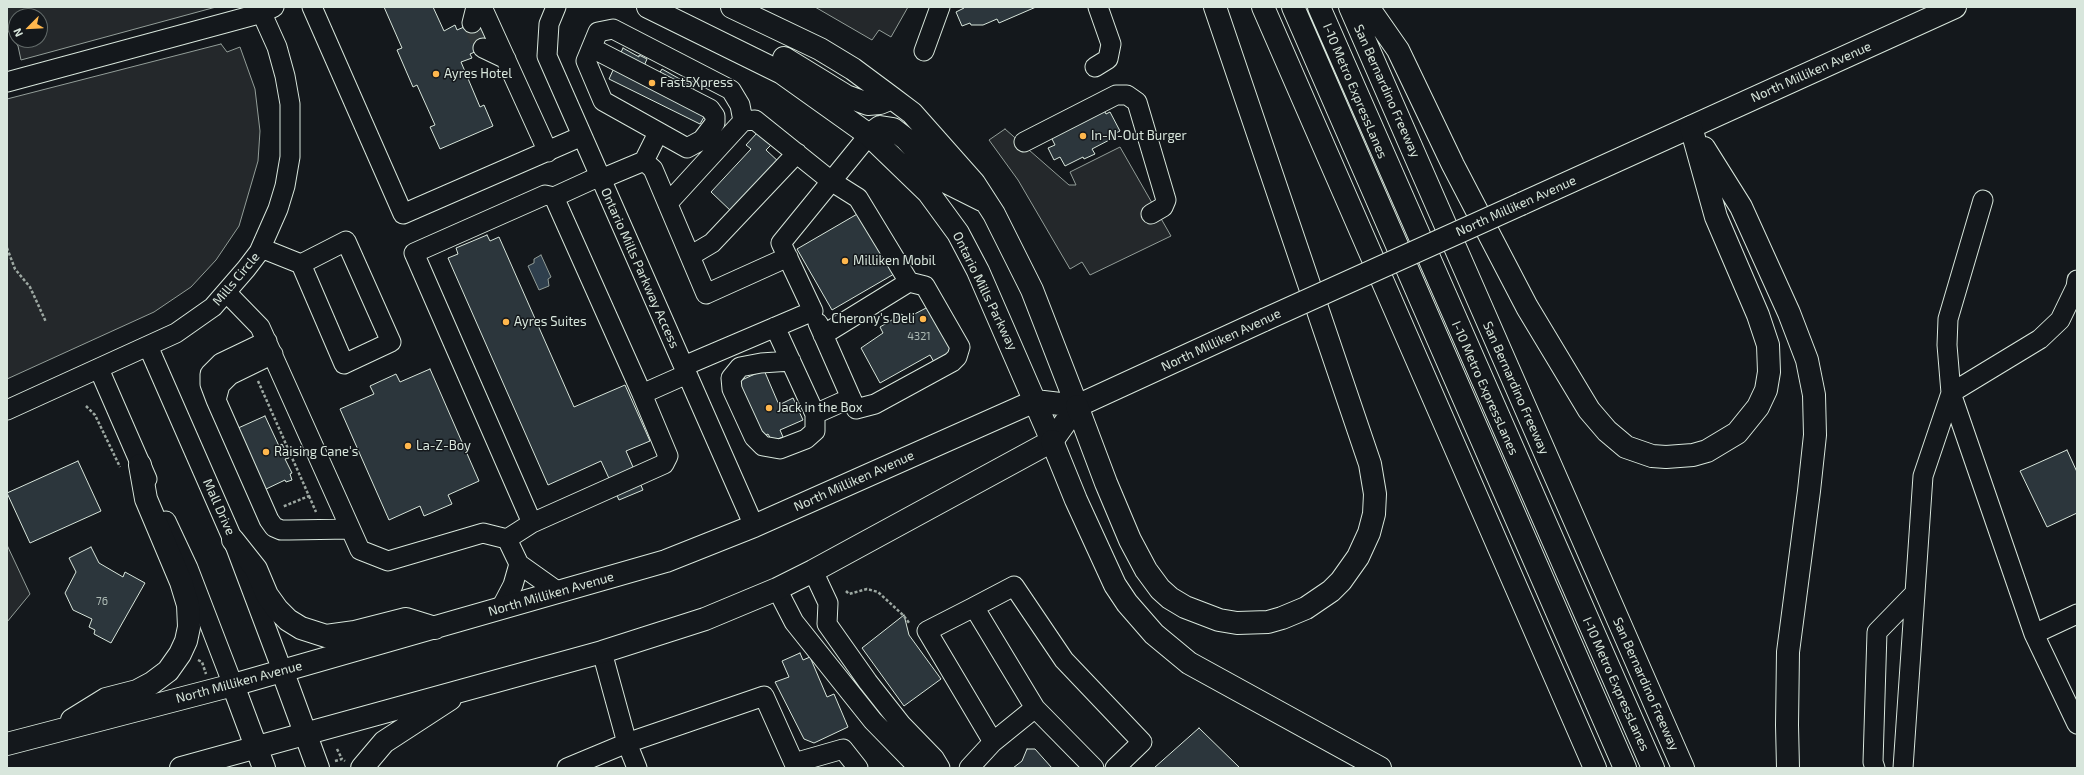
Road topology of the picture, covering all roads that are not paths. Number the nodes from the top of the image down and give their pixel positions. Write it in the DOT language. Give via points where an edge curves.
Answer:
graph roads {
  1 [pos="312,7"];
  2 [pos="482,7"];
  3 [pos="556,7"];
  4 [pos="648,7"];
  5 [pos="732,7"];
  6 [pos="940,7"];
  7 [pos="1098,7"];
  8 [pos="1215,7"];
  9 [pos="1263,7"];
  10 [pos="1293,7"];
  11 [pos="1319,7"];
  12 [pos="1350,7"];
  13 [pos="1368,7"];
  14 [pos="1955,7"];
  15 [pos="265,9"];
  16 [pos="483,48"];
  17 [pos="592,48"];
  18 [pos="736,49"];
  19 [pos="924,51"];
  20 [pos="506,59"];
  21 [pos="1095,67"];
  22 [pos="7,82"];
  23 [pos="892,98"];
  24 [pos="743,121"];
  25 [pos="1691,127"];
  26 [pos="658,133"];
  27 [pos="869,135"];
  28 [pos="582,136"];
  29 [pos="1024,142"];
  30 [pos="548,152"];
  31 [pos="797,153"];
  32 [pos="644,161"];
  33 [pos="601,178"];
  34 [pos="831,181"];
  35 [pos="554,197"];
  36 [pos="1983,200"];
  37 [pos="987,202"];
  38 [pos="668,204"];
  39 [pos="1151,214"];
  40 [pos="261,248"];
  41 [pos="690,256"];
  42 [pos="788,257"];
  43 [pos="301,264"];
  44 [pos="909,282"];
  45 [pos="2077,285"];
  46 [pos="226,292"];
  47 [pos="813,311"];
  48 [pos="2070,317"];
  49 [pos="776,327"];
  50 [pos="823,334"];
  51 [pos="148,346"];
  52 [pos="273,355"];
  53 [pos="791,361"];
  54 [pos="100,369"];
  55 [pos="685,370"];
  56 [pos="1951,393"];
  57 [pos="642,394"];
  58 [pos="851,398"];
  59 [pos="1035,401"];
  60 [pos="1077,406"];
  61 [pos="7,410"];
  62 [pos="815,414"];
  63 [pos="1052,441"];
  64 [pos="140,465"];
  65 [pos="532,523"];
  66 [pos="754,526"];
  67 [pos="350,529"];
  68 [pos="507,539"];
  69 [pos="233,540"];
  70 [pos="519,564"];
  71 [pos="812,570"];
  72 [pos="777,589"];
  73 [pos="557,591"];
  74 [pos="1915,593"];
  75 [pos="974,607"];
  76 [pos="501,608"];
  77 [pos="2077,614"];
  78 [pos="435,628"];
  79 [pos="2034,634"];
  80 [pos="602,652"];
  81 [pos="282,670"];
  82 [pos="233,685"];
  83 [pos="466,689"];
  84 [pos="1035,708"];
  85 [pos="2077,724"];
  86 [pos="52,732"];
  87 [pos="305,733"];
  88 [pos="993,742"];
  89 [pos="627,743"];
  90 [pos="7,744"];
  91 [pos="256,747"];
  92 [pos="181,768"];
  93 [pos="264,768"];
  94 [pos="318,768"];
  95 [pos="362,768"];
  96 [pos="567,768"];
  97 [pos="637,768"];
  98 [pos="858,768"];
  99 [pos="919,768"];
  100 [pos="940,768"];
  101 [pos="970,768"];
  102 [pos="1094,768"];
  103 [pos="1116,768"];
  104 [pos="1380,768"];
  105 [pos="1595,768"];
  106 [pos="1625,768"];
  107 [pos="1653,768"];
  108 [pos="1683,768"];
  109 [pos="1788,768"];
  110 [pos="1875,768"];
  111 [pos="1903,768"];
  1 -- 30 [label="street" via="403,214"];
  2 -- 20 [label="street"];
  3 -- 28 [label="street, Ontario Mills Parkway Access" via="548,24 548,56"];
  4 -- 18 [label="main road, Ontario Mills Parkway"];
  5 -- 23 [label="main road" via="820,49 853,69"];
  6 -- 19 [label="street"];
  7 -- 21 [label="street" via="1111,44 1108,59"];
  8 -- 60 [label="main road" via="1370,464 1375,494 1374,514 1362,550 1352,568 1331,591 1301,610 1282,618 1268,622 1237,623 1219,620 1185,607 1160,589 1146,570 1130,540 1106,483"];
  9 -- 105 [label="main road"];
  10 -- 106 [label="main road, I-10 Metro ExpressLanes"];
  11 -- 107 [label="main road, I-10 Metro ExpressLanes"];
  12 -- 108 [label="main road, San Bernardino Freeway"];
  13 -- 25 [label="main road" via="1398,50 1452,165 1527,307 1589,410 1596,421 1618,441 1637,452 1652,456 1693,455 1720,445 1736,433 1758,407 1766,390 1770,372 1768,345 1758,315 1716,218"];
  14 -- 25 [label="main road, North Milliken Avenue"];
  15 -- 22 [label="street"];
  15 -- 40 [label="street, Mills Circle" via="285,76 290,104 290,157 283,194"];
  16 -- 20 [label="street"];
  17 -- 24 [label="street" via="598,32 613,29 731,90 740,105"];
  17 -- 26 [label="street" via="586,61 603,101"];
  17 -- 26 [label="street" via="710,109 715,116 715,123 702,140 687,148"];
  18 -- 23 [label="main road" via="757,47 777,54 846,96 868,104"];
  18 -- 27 [label="main road, Ontario Mills Parkway" via="782,74"];
  20 -- 30 [label="street"];
  23 -- 37 [label="main road" via="912,113"];
  24 -- 31 [label="street" via="755,120"];
  24 -- 38 [label="street"];
  25 -- 60 [label="main road, North Milliken Avenue, bridge"];
  25 -- 109 [label="main road" via="1745,214 1797,333 1807,360 1814,396 1815,435 1788,652"];
  26 -- 32 [label="street"];
  27 -- 34 [label="street"];
  27 -- 37 [label="main road" via="880,126 892,130 906,139 944,181"];
  27 -- 59 [label="main road, Ontario Mills Parkway" via="928,192 958,233 978,271"];
  28 -- 30 [label="street"];
  28 -- 33 [label="street, Ontario Mills Parkway Access"];
  29 -- 39 [label="street" via="1116,95 1127,95 1137,102 1166,200 1163,207"];
  31 -- 34 [label="street"];
  31 -- 41 [label="street" via="712,243"];
  32 -- 33 [label="street"];
  32 -- 38 [label="street" via="653,169"];
  33 -- 35 [label="street"];
  33 -- 55 [label="street, Ontario Mills Parkway Access"];
  34 -- 42 [label="street" via="781,243"];
  34 -- 44 [label="street" via="858,198"];
  35 -- 57 [label="street"];
  35 -- 65 [label="street" via="545,195 414,253"];
  36 -- 56 [label="street" via="1948,319 1947,345"];
  37 -- 60 [label="main road" via="1032,290"];
  38 -- 41 [label="street"];
  40 -- 43 [label="street"];
  40 -- 46 [label="street, Mills Circle"];
  41 -- 42 [label="street" via="706,294"];
  42 -- 47 [label="street"];
  43 -- 43 [label="street" via="344,364 391,342 346,241"];
  44 -- 50 [label="street"];
  44 -- 58 [label="street" via="925,286 960,347 958,357 875,404 856,409"];
  45 -- 48 [label="street"];
  46 -- 51 [label="street, Mills Circle" via="212,307 176,333"];
  46 -- 52 [label="street" via="260,327"];
  47 -- 49 [label="street"];
  47 -- 50 [label="street"];
  48 -- 56 [label="street" via="2060,320 2040,339"];
  49 -- 53 [label="street"];
  49 -- 55 [label="street"];
  50 -- 58 [label="street"];
  51 -- 54 [label="street, Mills Circle"];
  51 -- 69 [label="street, Mall Drive"];
  52 -- 67 [label="street"];
  52 -- 67 [label="street" via="221,363 210,374 210,384 216,400 266,514 274,527 281,530"];
  53 -- 62 [label="street"];
  53 -- 62 [label="street" via="740,367 731,378 732,389 754,437 763,446 780,449 806,439 815,431"];
  54 -- 61 [label="street, Mills Circle"];
  54 -- 64 [label="street"];
  55 -- 57 [label="street"];
  55 -- 66 [label="street, Ontario Mills Parkway Access"];
  56 -- 74 [label="street" via="1923,476"];
  56 -- 79 [label="street"];
  57 -- 65 [label="street" via="668,456 664,464"];
  58 -- 62 [label="street"];
  59 -- 60 [label="main road"];
  59 -- 63 [label="main road, Ontario Mills Parkway"];
  59 -- 66 [label="main road, North Milliken Avenue"];
  60 -- 63 [label="main road, North Milliken Avenue"];
  63 -- 71 [label="main road, North Milliken Avenue"];
  63 -- 104 [label="main road, Ontario Mills Parkway" via="1115,585 1154,634 1189,663"];
  64 -- 82 [label="street" via="188,568"];
  64 -- 86 [label="main road" via="146,499 188,605 189,627 186,641 168,670 152,682 137,690 106,699"];
  65 -- 68 [label="street"];
  66 -- 73 [label="main road, North Milliken Avenue" via="666,561"];
  67 -- 68 [label="street" via="360,550 388,562 483,533"];
  68 -- 70 [label="street"];
  69 -- 78 [label="main road" via="256,569 277,609 301,628 326,636 356,632 406,619"];
  69 -- 81 [label="street, Mall Drive"];
  70 -- 73 [label="street"];
  70 -- 76 [label="street" via="513,585"];
  71 -- 72 [label="main road, North Milliken Avenue"];
  71 -- 100 [label="street" via="828,603 827,624 868,682"];
  72 -- 80 [label="main road, North Milliken Avenue" via="705,618"];
  72 -- 99 [label="street" via="794,622 873,721"];
  73 -- 76 [label="main road, North Milliken Avenue"];
  74 -- 110 [label="street" via="1877,632 1873,762"];
  74 -- 111 [label="street"];
  75 -- 84 [label="street"];
  75 -- 88 [label="street" via="927,631"];
  75 -- 103 [label="street" via="1014,586 1064,660 1142,742"];
  76 -- 78 [label="main road, North Milliken Avenue"];
  77 -- 79 [label="street"];
  78 -- 81 [label="main road, North Milliken Avenue"];
  79 -- 85 [label="street"];
  80 -- 83 [label="main road, North Milliken Avenue"];
  80 -- 89 [label="street"];
  81 -- 82 [label="main road, North Milliken Avenue"];
  81 -- 87 [label="main road"];
  82 -- 86 [label="main road, North Milliken Avenue"];
  82 -- 91 [label="main road"];
  83 -- 87 [label="main road, North Milliken Avenue"];
  83 -- 95 [label="main road" via="384,742"];
  84 -- 88 [label="street"];
  84 -- 102 [label="street"];
  86 -- 90 [label="main road, North Milliken Avenue"];
  87 -- 91 [label="main road, North Milliken Avenue"];
  87 -- 94 [label="main road"];
  88 -- 101 [label="street"];
  89 -- 96 [label="street"];
  89 -- 97 [label="street"];
  89 -- 98 [label="street" via="764,696 794,763 843,749"];
  91 -- 92 [label="main road, North Milliken Avenue"];
  91 -- 93 [label="main road"];
}
